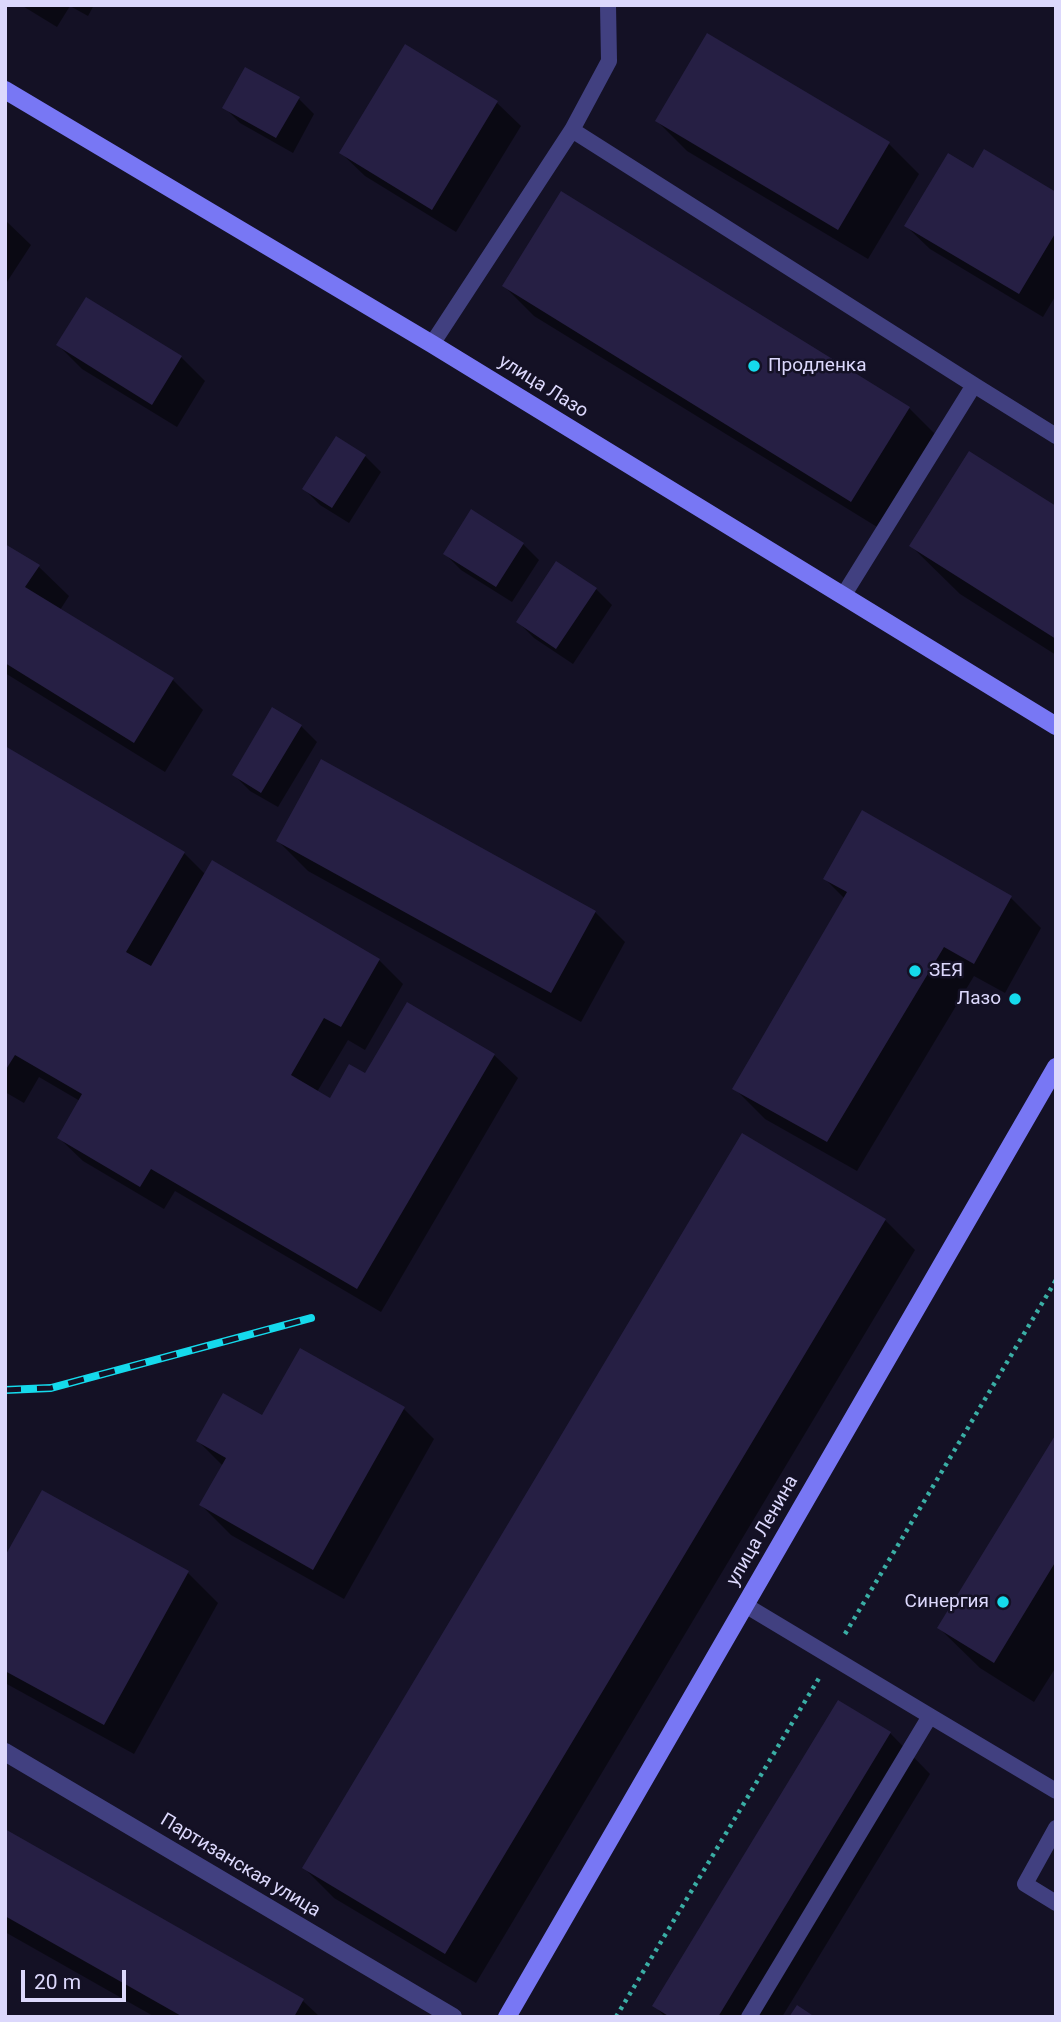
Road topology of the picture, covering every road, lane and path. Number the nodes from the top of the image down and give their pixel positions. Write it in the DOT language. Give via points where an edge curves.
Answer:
graph roads {
  1 [pos="608,5"];
  2 [pos="5,90"];
  3 [pos="572,130"];
  4 [pos="432,344"];
  5 [pos="974,385"];
  6 [pos="1056,436"];
  7 [pos="843,596"];
  8 [pos="1056,726"];
  9 [pos="1056,1067"];
  10 [pos="745,1605"];
  11 [pos="930,1716"];
  12 [pos="5,1752"];
  13 [pos="1056,1791"];
  14 [pos="1056,1828"];
  15 [pos="1056,1903"];
  16 [pos="453,2017"];
  17 [pos="508,2017"];
  18 [pos="749,2017"];
  1 -- 3 [label="lane" via="609,61"];
  2 -- 4 [label="street, улица Лазо"];
  3 -- 4 [label="lane"];
  3 -- 5 [label="lane"];
  4 -- 7 [label="street, улица Лазо"];
  5 -- 6 [label="lane"];
  5 -- 7 [label="lane"];
  7 -- 8 [label="street, улица Лазо"];
  9 -- 10 [label="street, улица Ленина"];
  10 -- 11 [label="lane"];
  10 -- 17 [label="street, улица Ленина"];
  11 -- 13 [label="lane"];
  11 -- 18 [label="lane"];
  12 -- 16 [label="street, Партизанская улица"];
  14 -- 15 [label="lane" via="1025,1884"];
}
